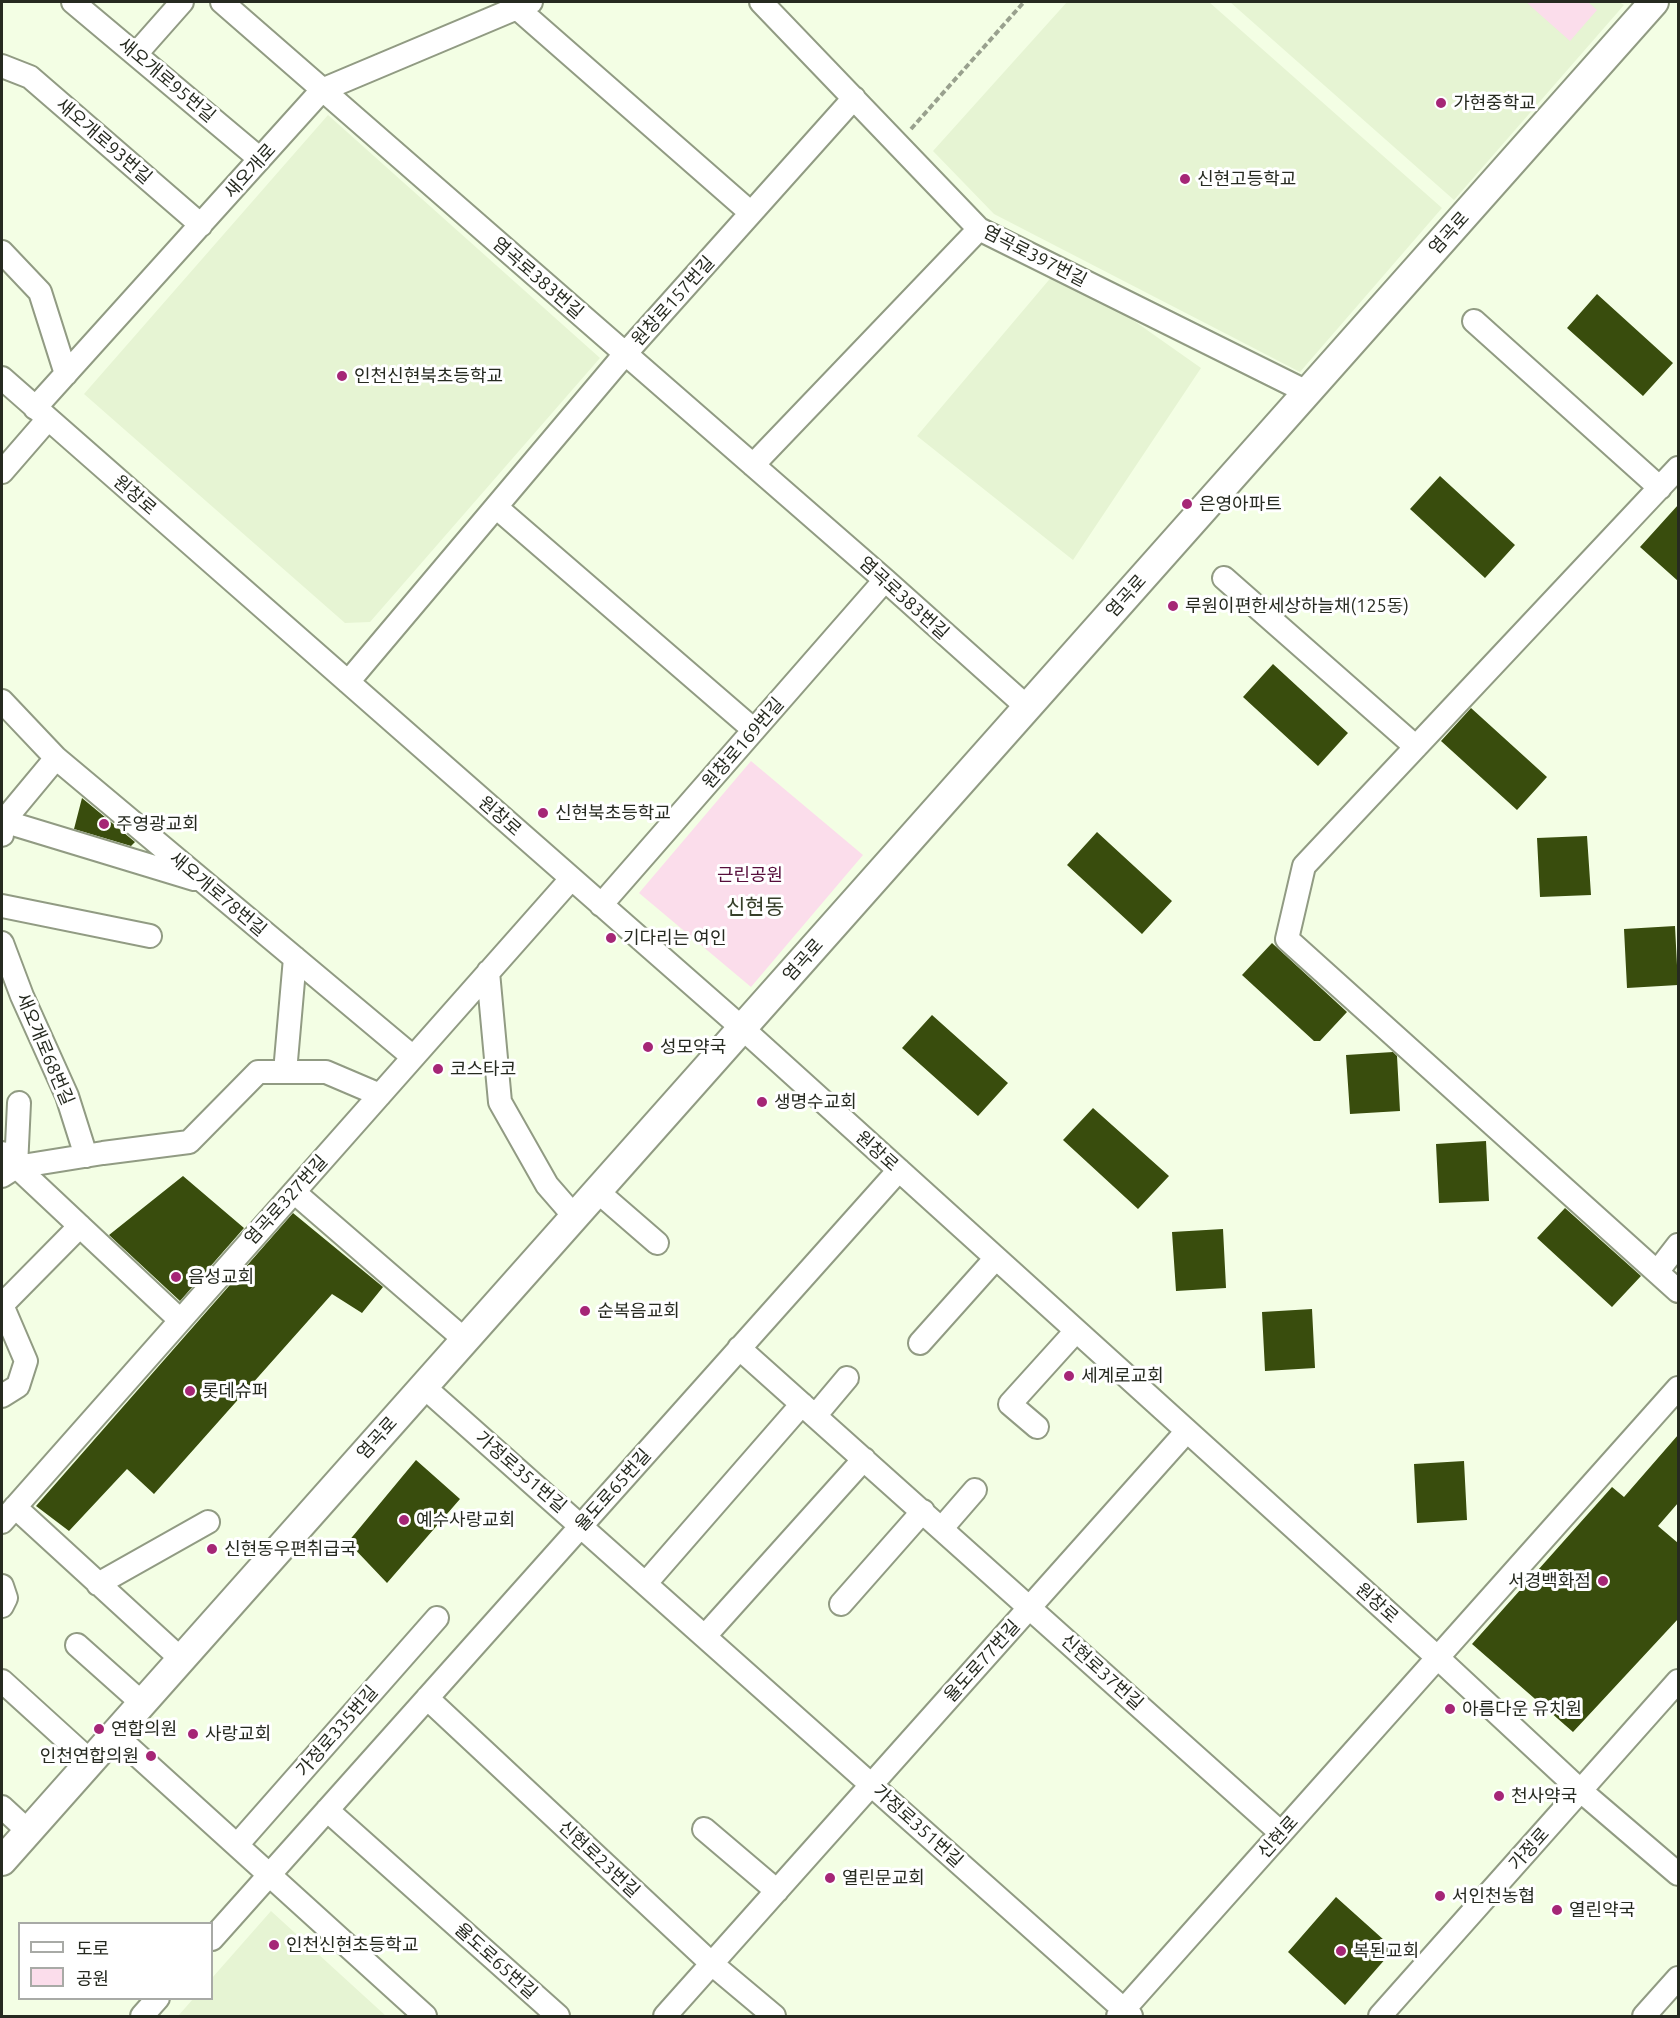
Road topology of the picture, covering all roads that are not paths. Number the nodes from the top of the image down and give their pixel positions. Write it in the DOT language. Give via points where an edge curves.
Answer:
graph roads {
  1 [pos="73,2"];
  2 [pos="182,2"];
  3 [pos="222,2"];
  4 [pos="761,2"];
  5 [pos="1654,2"];
  6 [pos="524,5"];
  7 [pos="136,54"];
  8 [pos="2,66"];
  9 [pos="322,90"];
  10 [pos="854,98"];
  11 [pos="260,159"];
  12 [pos="751,213"];
  13 [pos="201,225"];
  14 [pos="979,229"];
  15 [pos="2,252"];
  16 [pos="1474,321"];
  17 [pos="625,354"];
  18 [pos="66,374"];
  19 [pos="2,378"];
  20 [pos="1307,392"];
  21 [pos="42,413"];
  22 [pos="753,465"];
  23 [pos="1678,468"];
  24 [pos="2,472"];
  25 [pos="1660,488"];
  26 [pos="496,507"];
  27 [pos="1224,578"];
  28 [pos="885,580"];
  29 [pos="348,682"];
  30 [pos="2,700"];
  31 [pos="1027,707"];
  32 [pos="754,730"];
  33 [pos="1416,747"];
  34 [pos="56,758"];
  35 [pos="2,826"];
  36 [pos="572,879"];
  37 [pos="204,882"];
  38 [pos="601,905"];
  39 [pos="2,906"];
  40 [pos="150,936"];
  41 [pos="2,943"];
  42 [pos="295,958"];
  43 [pos="488,972"];
  44 [pos="742,1028"];
  45 [pos="413,1057"];
  46 [pos="285,1072"];
  47 [pos="380,1095"];
  48 [pos="19,1103"];
  49 [pos="87,1156"];
  50 [pos="6,1166"];
  51 [pos="899,1170"];
  52 [pos="294,1191"];
  53 [pos="597,1191"];
  54 [pos="574,1216"];
  55 [pos="80,1227"];
  56 [pos="657,1243"];
  57 [pos="1678,1245"];
  58 [pos="996,1258"];
  59 [pos="1657,1272"];
  60 [pos="1678,1291"];
  61 [pos="2,1305"];
  62 [pos="180,1320"];
  63 [pos="1076,1331"];
  64 [pos="465,1340"];
  65 [pos="920,1343"];
  66 [pos="740,1348"];
  67 [pos="847,1378"];
  68 [pos="423,1386"];
  69 [pos="1678,1388"];
  70 [pos="2,1396"];
  71 [pos="809,1410"];
  72 [pos="1037,1427"];
  73 [pos="1187,1431"];
  74 [pos="864,1459"];
  75 [pos="975,1490"];
  76 [pos="923,1511"];
  77 [pos="8,1514"];
  78 [pos="208,1522"];
  79 [pos="582,1525"];
  80 [pos="942,1528"];
  81 [pos="646,1583"];
  82 [pos="98,1584"];
  83 [pos="2,1586"];
  84 [pos="841,1604"];
  85 [pos="2,1606"];
  86 [pos="1030,1607"];
  87 [pos="437,1618"];
  88 [pos="705,1636"];
  89 [pos="77,1644"];
  90 [pos="1438,1658"];
  91 [pos="181,1659"];
  92 [pos="2,1681"];
  93 [pos="1678,1681"];
  94 [pos="427,1698"];
  95 [pos="142,1703"];
  96 [pos="114,1734"];
  97 [pos="90,1761"];
  98 [pos="872,1785"];
  99 [pos="1581,1791"];
  100 [pos="2,1807"];
  101 [pos="327,1810"];
  102 [pos="704,1829"];
  103 [pos="28,1831"];
  104 [pos="1281,1833"];
  105 [pos="237,1845"];
  106 [pos="2,1861"];
  107 [pos="270,1874"];
  108 [pos="1678,1874"];
  109 [pos="777,1891"];
  110 [pos="213,1938"];
  111 [pos="712,1964"];
  112 [pos="1678,1978"];
  113 [pos="156,2000"];
  114 [pos="1124,2014"];
  115 [pos="142,2016"];
  116 [pos="426,2016"];
  117 [pos="558,2016"];
  118 [pos="665,2016"];
  119 [pos="774,2016"];
  120 [pos="1380,2016"];
  121 [pos="1644,2016"];
  1 -- 7 [label="street, 새오개로95번길"];
  2 -- 7 [label="street"];
  3 -- 9 [label="street, 염곡로383번길"];
  4 -- 10 [label="street, 염곡로397번길"];
  5 -- 20 [label="main road, 염곡로"];
  6 -- 9 [label="street, 새오개로"];
  6 -- 12 [label="street, 새오개로"];
  7 -- 11 [label="street, 새오개로95번길"];
  8 -- 13 [label="street, 새오개로93번길" via="30,77"];
  9 -- 11 [label="street, 새오개로"];
  9 -- 17 [label="street, 염곡로383번길"];
  10 -- 12 [label="street, 원창로157번길"];
  10 -- 14 [label="street, 염곡로397번길"];
  11 -- 13 [label="street, 새오개로"];
  12 -- 17 [label="street, 원창로157번길"];
  13 -- 18 [label="street, 새오개로"];
  14 -- 20 [label="street, 염곡로397번길"];
  14 -- 22 [label="street"];
  15 -- 18 [label="street" via="40,292"];
  16 -- 25 [label="street"];
  17 -- 22 [label="street, 염곡로383번길"];
  17 -- 26 [label="street, 원창로157번길"];
  18 -- 21 [label="street, 새오개로"];
  19 -- 21 [label="street, 원창로"];
  20 -- 31 [label="main road, 염곡로"];
  21 -- 24 [label="street, 새오개로"];
  21 -- 29 [label="street, 원창로"];
  22 -- 28 [label="street, 염곡로383번길"];
  23 -- 25 [label="street"];
  25 -- 33 [label="street"];
  26 -- 29 [label="street, 원창로157번길"];
  26 -- 32 [label="street"];
  27 -- 33 [label="street"];
  28 -- 31 [label="street, 염곡로383번길"];
  28 -- 32 [label="street, 원창로169번길"];
  29 -- 36 [label="street, 원창로"];
  30 -- 34 [label="street, 새오개로78번길"];
  31 -- 44 [label="main road, 염곡로"];
  32 -- 38 [label="street, 원창로169번길"];
  33 -- 59 [label="street" via="1304,866 1287,939"];
  34 -- 35 [label="street"];
  34 -- 37 [label="street, 새오개로78번길"];
  35 -- 37 [label="street"];
  36 -- 38 [label="street, 원창로"];
  36 -- 43 [label="street, 염곡로327번길"];
  37 -- 42 [label="street, 새오개로78번길"];
  38 -- 44 [label="street, 원창로"];
  39 -- 40 [label="street"];
  41 -- 49 [label="street, 새오개로68번길" via="67,1096"];
  42 -- 45 [label="street, 새오개로78번길"];
  42 -- 46 [label="street"];
  43 -- 45 [label="street, 염곡로327번길"];
  43 -- 54 [label="street" via="500,1102 547,1185"];
  44 -- 51 [label="street, 원창로"];
  44 -- 53 [label="main road, 염곡로"];
  45 -- 47 [label="street, 염곡로327번길"];
  46 -- 47 [label="street" via="326,1072"];
  46 -- 49 [label="street" via="258,1072 189,1142"];
  47 -- 52 [label="street, 염곡로327번길"];
  48 -- 50 [label="street"];
  49 -- 50 [label="street"];
  50 -- 55 [label="street"];
  51 -- 58 [label="street, 원창로"];
  51 -- 66 [label="street, 율도로65번길"];
  52 -- 62 [label="street, 염곡로327번길"];
  52 -- 64 [label="street"];
  53 -- 54 [label="main road, 염곡로"];
  53 -- 56 [label="street"];
  54 -- 64 [label="main road, 염곡로"];
  55 -- 61 [label="street"];
  55 -- 62 [label="street"];
  57 -- 59 [label="street"];
  58 -- 63 [label="street, 원창로"];
  58 -- 65 [label="street"];
  59 -- 60 [label="street"];
  61 -- 70 [label="street" via="26,1361 18,1386"];
  62 -- 77 [label="street, 염곡로327번길"];
  63 -- 72 [label="street" via="1010,1404"];
  63 -- 73 [label="street, 원창로"];
  64 -- 68 [label="main road, 염곡로"];
  66 -- 71 [label="street, 신현로37번길"];
  66 -- 79 [label="street, 율도로65번길"];
  67 -- 71 [label="street"];
  68 -- 79 [label="street, 가정로351번길"];
  68 -- 91 [label="main road, 염곡로"];
  69 -- 90 [label="street, 신현로"];
  71 -- 74 [label="street, 신현로37번길"];
  71 -- 81 [label="street"];
  73 -- 86 [label="street, 율도로77번길"];
  73 -- 90 [label="street, 원창로"];
  74 -- 76 [label="street, 신현로37번길"];
  74 -- 88 [label="street"];
  75 -- 80 [label="street"];
  76 -- 80 [label="street, 신현로37번길"];
  76 -- 84 [label="street"];
  77 -- 82 [label="street"];
  78 -- 82 [label="street"];
  79 -- 81 [label="street, 가정로351번길"];
  79 -- 94 [label="street, 율도로65번길"];
  80 -- 86 [label="street, 신현로37번길"];
  81 -- 88 [label="street, 가정로351번길"];
  82 -- 91 [label="street"];
  83 -- 85 [label="street" via="6,1598"];
  86 -- 98 [label="street, 율도로77번길"];
  86 -- 104 [label="street, 신현로37번길"];
  87 -- 105 [label="street, 가정로335번길"];
  88 -- 98 [label="street, 가정로351번길"];
  89 -- 95 [label="street"];
  90 -- 99 [label="street, 원창로"];
  90 -- 104 [label="street, 신현로"];
  91 -- 95 [label="main road, 염곡로"];
  92 -- 97 [label="street"];
  93 -- 99 [label="street, 가정로"];
  94 -- 101 [label="street, 율도로65번길"];
  94 -- 111 [label="street, 신현로23번길"];
  95 -- 96 [label="main road, 염곡로"];
  96 -- 97 [label="main road, 염곡로"];
  96 -- 105 [label="street"];
  97 -- 103 [label="main road, 염곡로"];
  98 -- 109 [label="street, 율도로77번길"];
  98 -- 114 [label="street, 가정로351번길"];
  99 -- 108 [label="street, 원창로"];
  99 -- 120 [label="street, 가정로"];
  100 -- 103 [label="street"];
  101 -- 107 [label="street, 율도로65번길"];
  101 -- 117 [label="street, 율도로65번길"];
  102 -- 109 [label="street"];
  103 -- 106 [label="main road, 염곡로"];
  104 -- 114 [label="street, 신현로"];
  105 -- 107 [label="street"];
  107 -- 110 [label="street, 율도로65번길"];
  107 -- 116 [label="street"];
  109 -- 111 [label="street, 율도로77번길"];
  111 -- 118 [label="street, 율도로77번길"];
  111 -- 119 [label="street, 신현로23번길"];
  112 -- 121 [label="street"];
  113 -- 115 [label="street"];
}
